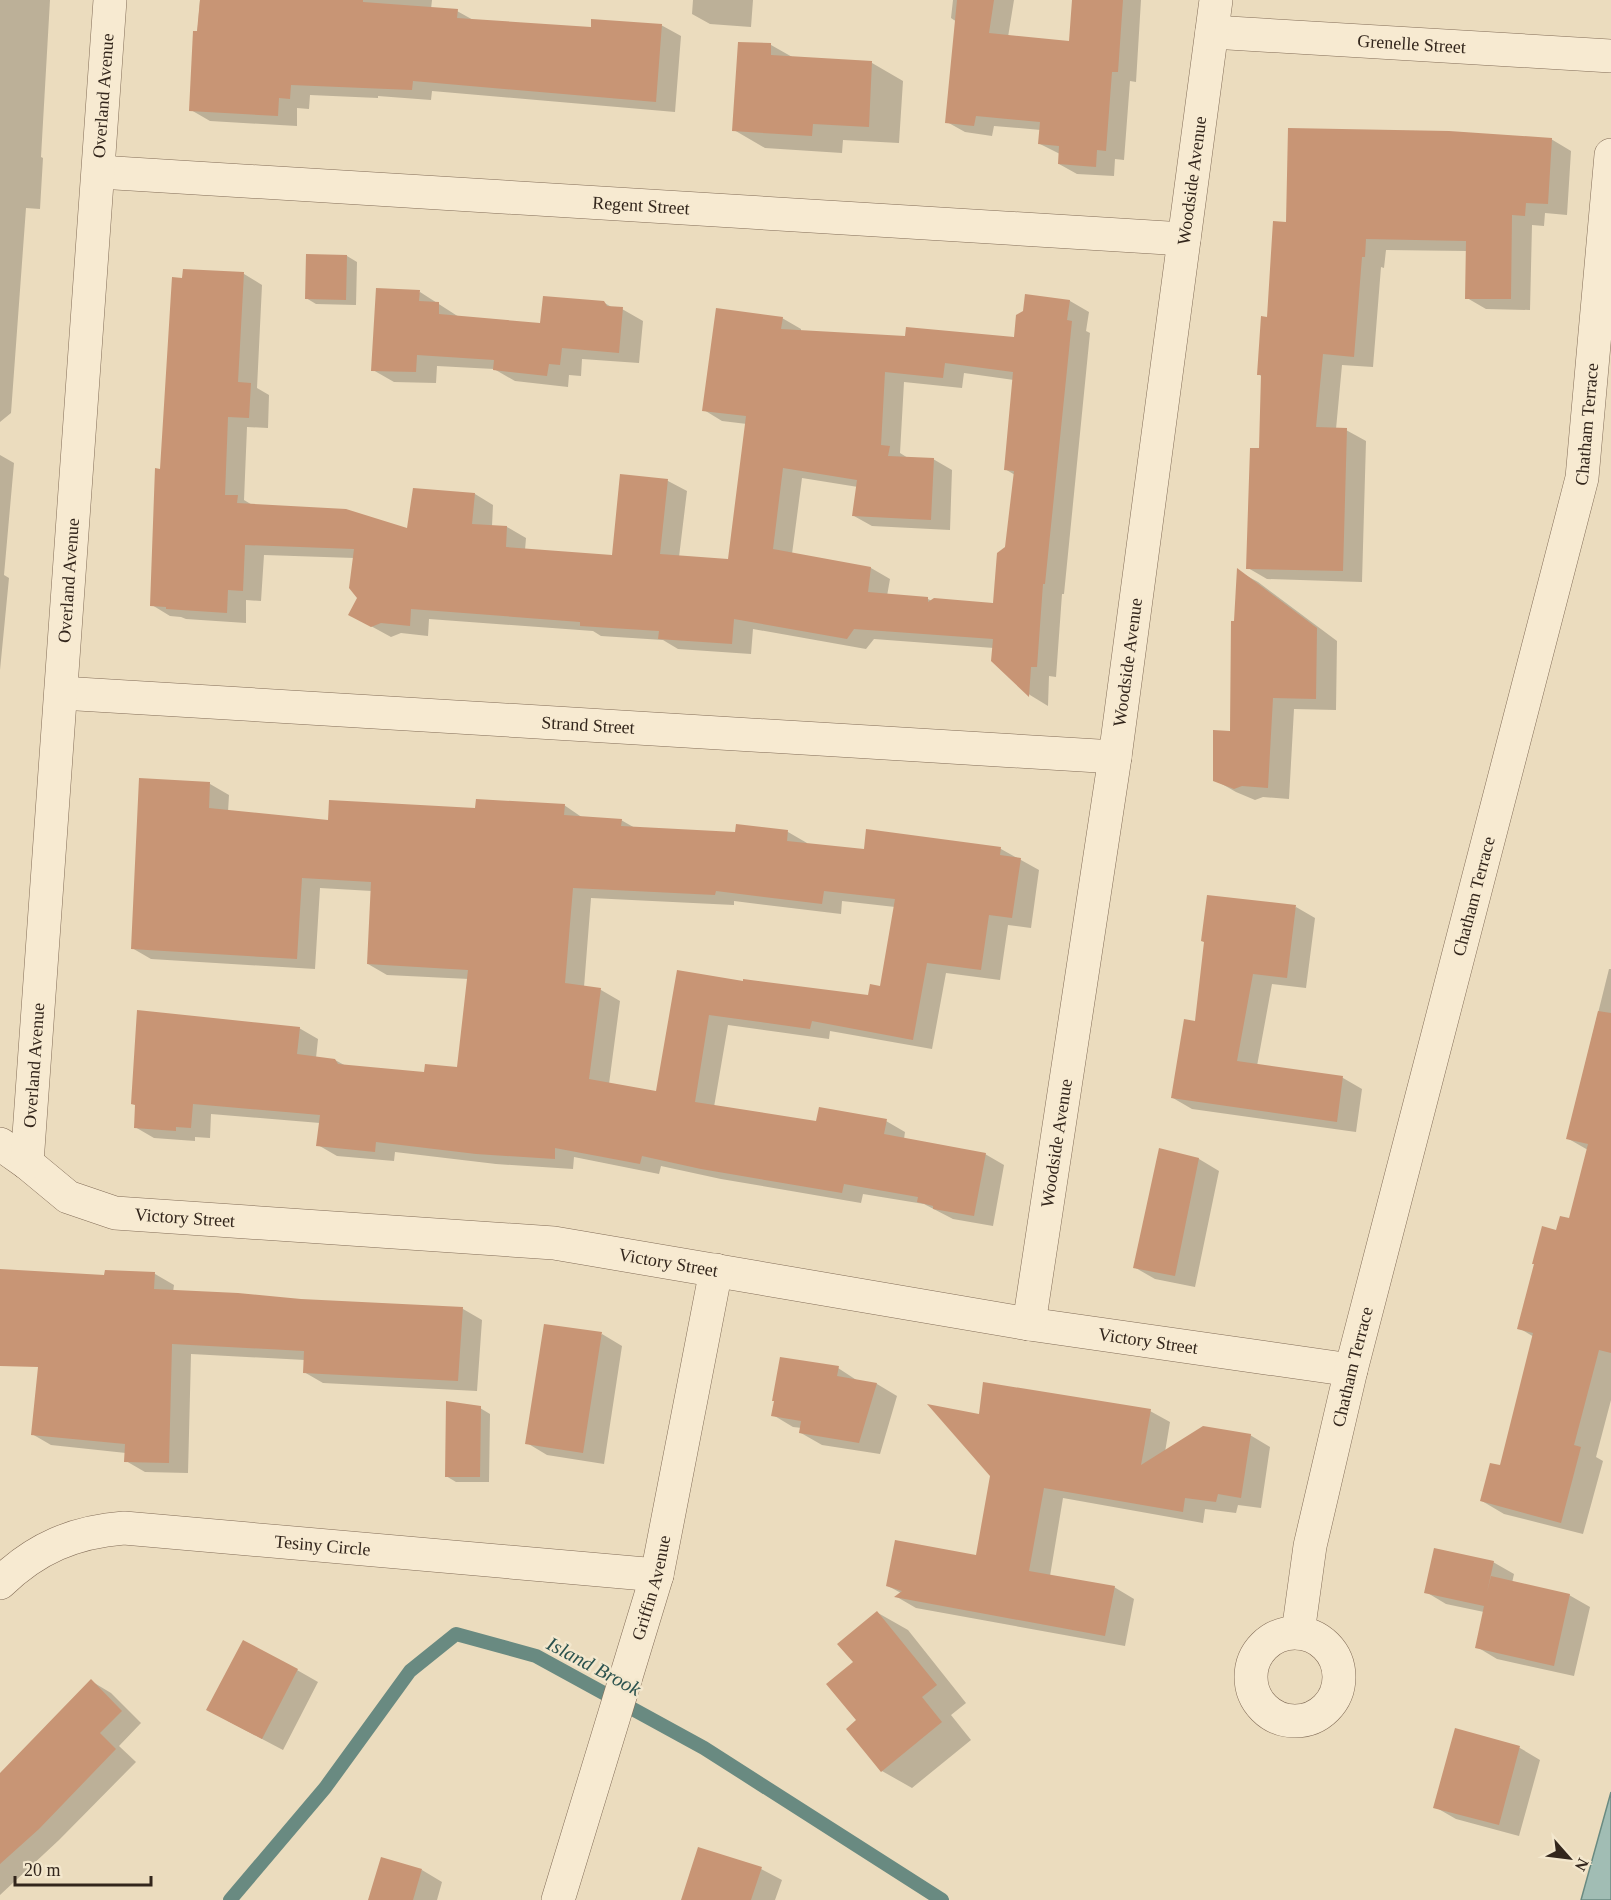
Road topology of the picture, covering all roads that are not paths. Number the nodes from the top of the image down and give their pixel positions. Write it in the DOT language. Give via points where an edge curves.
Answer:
graph roads {
  1 [pos="110,0"];
  2 [pos="1214,16"];
  3 [pos="1611,56"];
  4 [pos="1611,155"];
  5 [pos="99,172"];
  6 [pos="1184,239"];
  7 [pos="61,693"];
  8 [pos="1115,757"];
  9 [pos="0,1144"];
  10 [pos="27,1163"];
  11 [pos="716,1270"];
  12 [pos="1029,1324"];
  13 [pos="1351,1370"];
  14 [pos="657,1575"];
  15 [pos="0,1583"];
  16 [pos="1298,1632"];
  17 [pos="558,1900"];
  1 -- 5 [label="street, Overland Avenue"];
  2 -- 3 [label="street, Grenelle Street"];
  2 -- 6 [label="street, Woodside Avenue"];
  4 -- 13 [label="street, Chatham Terrace" via="1582,478"];
  5 -- 6 [label="street, Regent Street"];
  5 -- 7 [label="street, Overland Avenue"];
  6 -- 8 [label="street, Woodside Avenue"];
  7 -- 8 [label="street, Strand Street"];
  7 -- 10 [label="street, Overland Avenue"];
  8 -- 12 [label="street, Woodside Avenue"];
  9 -- 10 [label="street, Victory Street"];
  10 -- 11 [label="street, Victory Street" via="68,1197 115,1213 554,1243"];
  11 -- 12 [label="street, Victory Street"];
  11 -- 14 [label="street, Griffin Avenue"];
  12 -- 13 [label="street, Victory Street"];
  13 -- 16 [label="street, Chatham Terrace" via="1310,1546"];
  14 -- 15 [label="street, Tesiny Circle" via="124,1528 74,1536 28,1560"];
  14 -- 17 [label="street, Griffin Avenue"];
}
